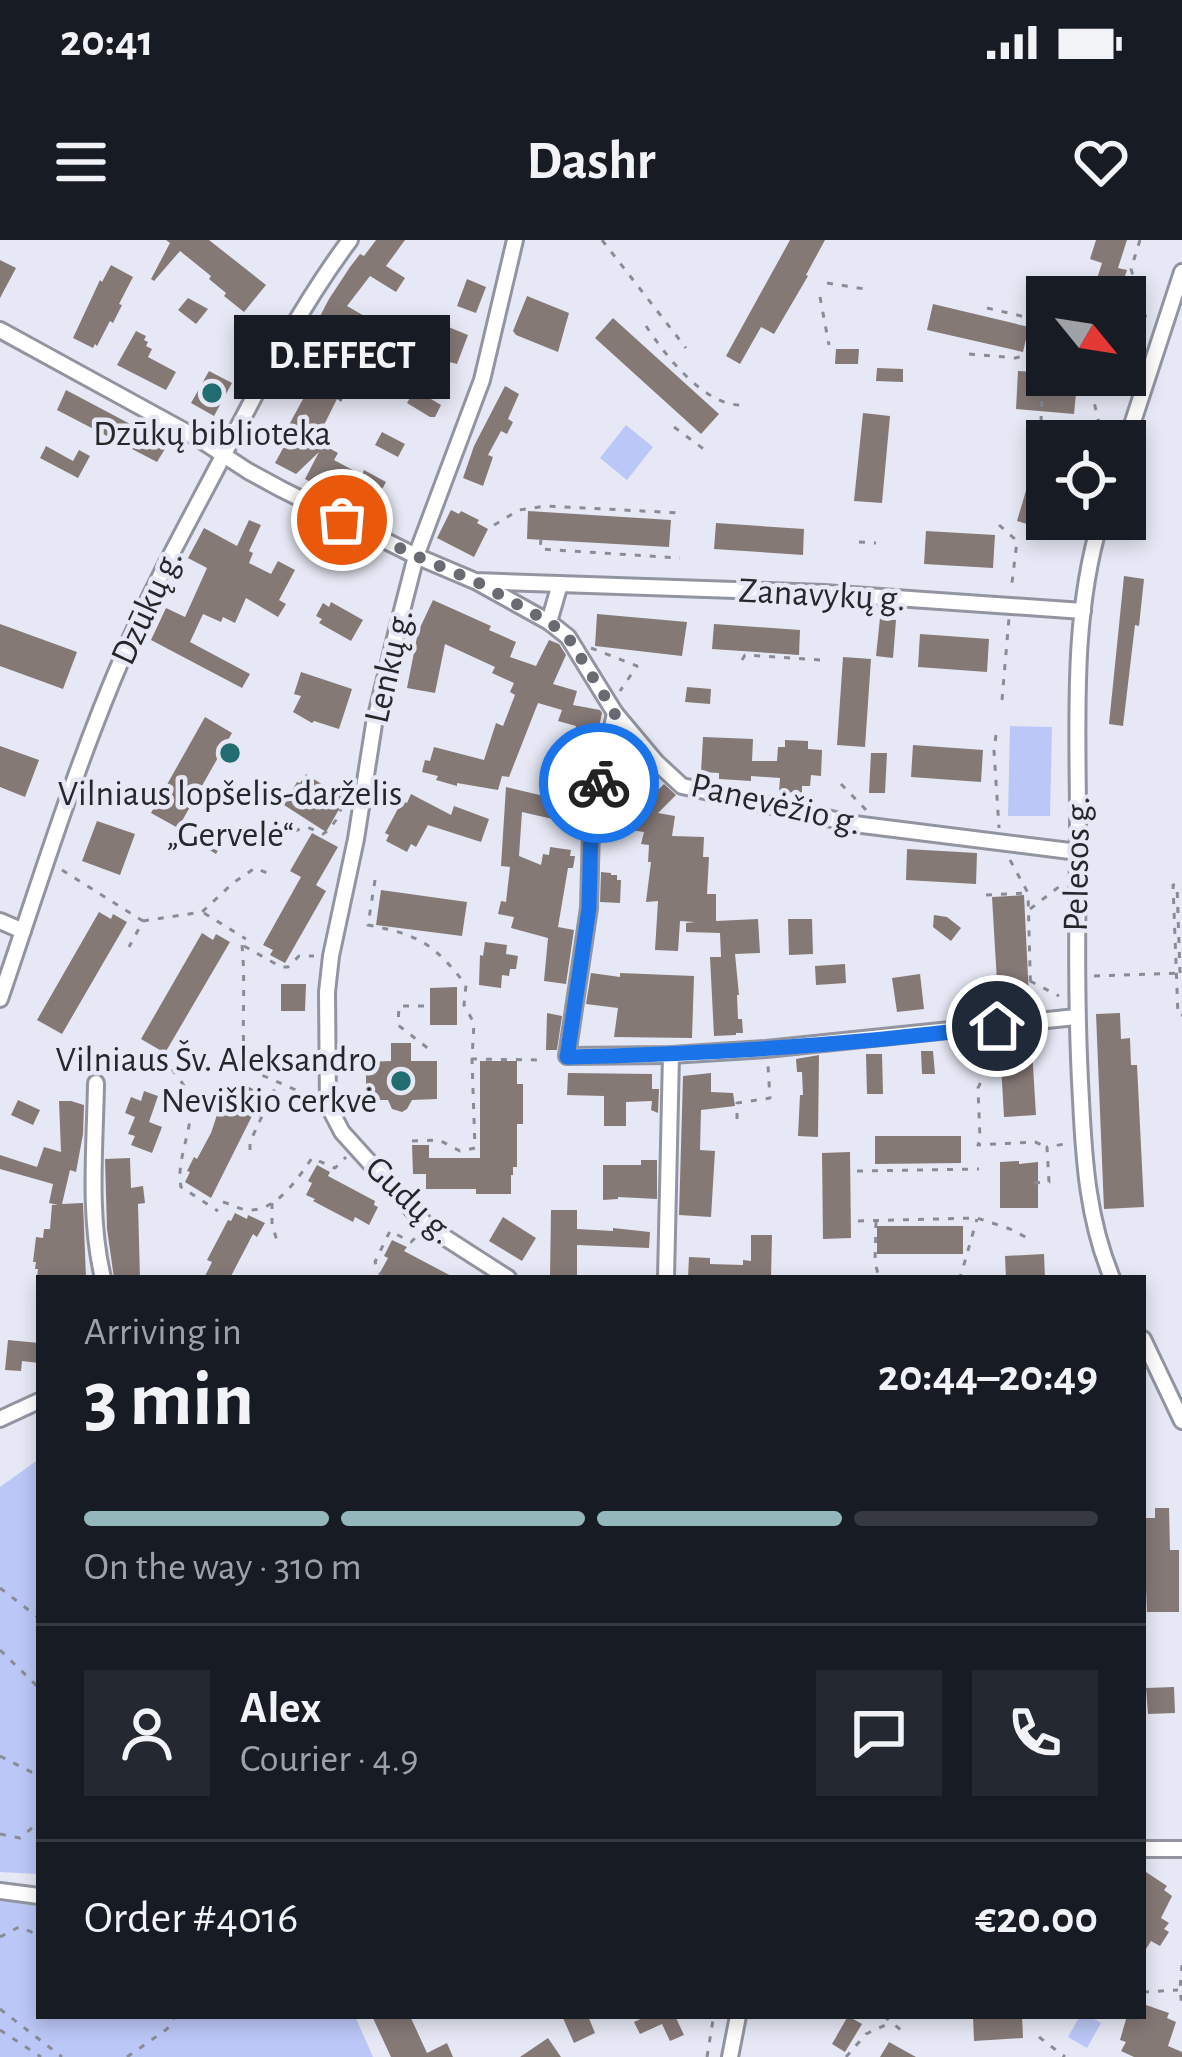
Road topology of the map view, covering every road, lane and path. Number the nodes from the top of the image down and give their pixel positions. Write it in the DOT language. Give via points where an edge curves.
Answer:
graph roads {
  1 [pos="350,240"];
  2 [pos="515,240"];
  3 [pos="602,240"];
  4 [pos="1140,240"];
  5 [pos="1182,272"];
  6 [pos="826,283"];
  7 [pos="865,289"];
  8 [pos="820,297"];
  9 [pos="987,308"];
  10 [pos="1026,317"];
  11 [pos="1148,325"];
  12 [pos="646,326"];
  13 [pos="0,330"];
  14 [pos="830,345"];
  15 [pos="686,348"];
  16 [pos="969,354"];
  17 [pos="1026,356"];
  18 [pos="745,405"];
  19 [pos="1134,420"];
  20 [pos="674,427"];
  21 [pos="704,450"];
  22 [pos="224,455"];
  23 [pos="681,513"];
  24 [pos="999,524"];
  25 [pos="494,525"];
  26 [pos="541,539"];
  27 [pos="1096,540"];
  28 [pos="860,542"];
  29 [pos="876,543"];
  30 [pos="416,556"];
  31 [pos="680,557"];
  32 [pos="475,581"];
  33 [pos="560,584"];
  34 [pos="1010,600"];
  35 [pos="1083,611"];
  36 [pos="549,622"];
  37 [pos="1009,622"];
  38 [pos="568,637"];
  39 [pos="742,660"];
  40 [pos="820,660"];
  41 [pos="1002,700"];
  42 [pos="612,709"];
  43 [pos="997,735"];
  44 [pos="366,775"];
  45 [pos="841,784"];
  46 [pos="871,814"];
  47 [pos="294,831"];
  48 [pos="1001,838"];
  49 [pos="1078,852"];
  50 [pos="62,870"];
  51 [pos="270,874"];
  52 [pos="375,880"];
  53 [pos="1060,886"];
  54 [pos="1028,893"];
  55 [pos="986,896"];
  56 [pos="1028,910"];
  57 [pos="202,912"];
  58 [pos="0,921"];
  59 [pos="143,921"];
  60 [pos="23,931"];
  61 [pos="246,939"];
  62 [pos="129,947"];
  63 [pos="331,956"];
  64 [pos="1181,973"];
  65 [pos="1094,976"];
  66 [pos="1030,981"];
  67 [pos="988,988"];
  68 [pos="1059,997"];
  69 [pos="0,999"];
  70 [pos="424,1006"];
  71 [pos="1180,1015"];
  72 [pos="1076,1018"];
  73 [pos="1032,1022"];
  74 [pos="997,1026"];
  75 [pos="766,1049"];
  76 [pos="434,1053"];
  77 [pos="670,1055"];
  78 [pos="990,1055"];
  79 [pos="70,1056"];
  80 [pos="472,1058"];
  81 [pos="542,1060"];
  82 [pos="245,1069"];
  83 [pos="278,1082"];
  84 [pos="96,1084"];
  85 [pos="328,1105"];
  86 [pos="737,1119"];
  87 [pos="412,1141"];
  88 [pos="1065,1144"];
  89 [pos="1047,1147"];
  90 [pos="355,1148"];
  91 [pos="250,1150"];
  92 [pos="979,1169"];
  93 [pos="857,1171"];
  94 [pos="1056,1180"];
  95 [pos="1048,1182"];
  96 [pos="1034,1183"];
  97 [pos="223,1202"];
  98 [pos="272,1202"];
  99 [pos="218,1211"];
  100 [pos="977,1218"];
  101 [pos="876,1220"];
  102 [pos="858,1221"];
  103 [pos="427,1226"];
  104 [pos="277,1241"];
  105 [pos="1033,1241"];
  106 [pos="102,1275"];
  107 [pos="380,1275"];
  108 [pos="503,1275"];
  109 [pos="666,1275"];
  110 [pos="878,1275"];
  111 [pos="961,1275"];
  112 [pos="1111,1275"];
  113 [pos="1146,1345"];
  114 [pos="36,1402"];
  115 [pos="0,1419"];
  116 [pos="1182,1421"];
  117 [pos="0,1588"];
  118 [pos="36,1616"];
  119 [pos="0,1652"];
  120 [pos="36,1685"];
  121 [pos="0,1756"];
  122 [pos="36,1774"];
  123 [pos="36,1825"];
  124 [pos="0,1834"];
  125 [pos="1182,1849"];
  126 [pos="1146,1850"];
  127 [pos="0,1891"];
  128 [pos="36,1896"];
  129 [pos="36,1934"];
  130 [pos="0,1937"];
  131 [pos="1182,1965"];
  132 [pos="1180,1990"];
  133 [pos="1146,1992"];
  134 [pos="1182,2006"];
  135 [pos="0,2009"];
  136 [pos="173,2019"];
  137 [pos="715,2019"];
  138 [pos="737,2019"];
  139 [pos="888,2019"];
  140 [pos="892,2022"];
  141 [pos="0,2030"];
  142 [pos="902,2031"];
  143 [pos="1039,2037"];
  144 [pos="41,2057"];
  145 [pos="62,2057"];
  146 [pos="127,2057"];
  147 [pos="706,2057"];
  148 [pos="730,2057"];
  149 [pos="846,2057"];
  150 [pos="1065,2057"];
  1 -- 22 [label="street, Dzūkų g."];
  2 -- 30 [label="street, Lenkų g." via="482,380"];
  3 -- 15 [label="path"];
  4 -- 11 [label="path" via="1131,268"];
  5 -- 19 [label="street"];
  6 -- 7 [label="path"];
  8 -- 14 [label="path"];
  9 -- 10 [label="path"];
  12 -- 18 [label="path" via="716,401"];
  13 -- 22 [label="street, Panevėžio g."];
  16 -- 17 [label="path"];
  20 -- 21 [label="path"];
  22 -- 30 [label="street, Panevėžio g."];
  22 -- 60 [label="street, Dzūkų g." via="123,655"];
  23 -- 25 [label="path" via="547,506"];
  24 -- 34 [label="path" via="1017,541"];
  26 -- 31 [label="path" via="540,549"];
  27 -- 35 [label="street, Pelesos g."];
  28 -- 29 [label="path"];
  30 -- 32 [label="street, Panevėžio g."];
  30 -- 44 [label="street, Lenkų g."];
  32 -- 33 [label="street, Panevėžio g."];
  32 -- 36 [label="street, Panevėžio g."];
  33 -- 35 [label="street, Zanavykų g."];
  33 -- 36 [label="street"];
  35 -- 49 [label="street, Pelesos g."];
  36 -- 38 [label="street, Panevėžio g."];
  37 -- 41 [label="path"];
  38 -- 42 [label="street, Panevėžio g."];
  38 -- 42 [label="path" via="637,666"];
  39 -- 40 [label="path"];
  42 -- 48 [label="street, Panevėžio g." via="682,786 889,830"];
  42 -- 77 [label="street" via="567,1057"];
  43 -- 48 [label="path"];
  44 -- 47 [label="path" via="355,774 329,830"];
  44 -- 63 [label="street, Lenkų g."];
  45 -- 46 [label="path"];
  48 -- 49 [label="street, Panevėžio g."];
  48 -- 54 [label="path"];
  49 -- 72 [label="street, Pelesos g."];
  50 -- 59 [label="path"];
  51 -- 57 [label="path" via="254,868"];
  52 -- 80 [label="path" via="368,925 406,932 443,956 466,985"];
  53 -- 56 [label="path"];
  54 -- 55 [label="path"];
  54 -- 56 [label="path"];
  56 -- 66 [label="path"];
  57 -- 59 [label="path"];
  57 -- 61 [label="path"];
  58 -- 60 [label="street"];
  59 -- 62 [label="path"];
  60 -- 69 [label="street, Dzūkų g."];
  63 -- 82 [label="path" via="299,956 280,967 242,945"];
  63 -- 85 [label="street, Lenkų g."];
  64 -- 65 [label="path, bridge"];
  64 -- 71 [label="path" via="1173,885"];
  66 -- 68 [label="path"];
  66 -- 73 [label="path"];
  67 -- 74 [label="path"];
  70 -- 76 [label="path" via="399,1006 398,1025"];
  72 -- 73 [label="street"];
  72 -- 112 [label="street, Pelesos g." via="1089,1206"];
  73 -- 74 [label="street"];
  74 -- 75 [label="street"];
  75 -- 77 [label="street"];
  75 -- 86 [label="path" via="770,1098 737,1103"];
  77 -- 109 [label="street"];
  78 -- 89 [label="path" via="978,1088 978,1145"];
  79 -- 84 [label="path"];
  80 -- 81 [label="path"];
  80 -- 87 [label="path" via="475,1148"];
  82 -- 83 [label="path"];
  82 -- 99 [label="path" via="172,1069 189,1094 181,1187"];
  83 -- 85 [label="path"];
  83 -- 91 [label="path"];
  84 -- 106 [label="street"];
  85 -- 90 [label="street, Gudų g."];
  88 -- 89 [label="path"];
  89 -- 95 [label="path"];
  90 -- 98 [label="path" via="335,1168 312,1158"];
  90 -- 103 [label="street, Gudų g."];
  92 -- 93 [label="path"];
  94 -- 95 [label="path"];
  95 -- 96 [label="path"];
  97 -- 98 [label="path" via="247,1211"];
  98 -- 104 [label="path"];
  100 -- 101 [label="path"];
  100 -- 105 [label="path"];
  100 -- 111 [label="path"];
  101 -- 102 [label="path"];
  101 -- 110 [label="path"];
  103 -- 107 [label="path" via="411,1242 390,1232 374,1262"];
  103 -- 108 [label="street, Gudų g."];
  113 -- 116 [label="street"];
  114 -- 115 [label="street"];
  117 -- 118 [label="path"];
  119 -- 120 [label="path"];
  121 -- 122 [label="path"];
  123 -- 124 [label="path" via="20,1838"];
  125 -- 126 [label="street"];
  127 -- 128 [label="street"];
  129 -- 130 [label="path" via="19,1927"];
  131 -- 132 [label="path"];
  132 -- 133 [label="path"];
  132 -- 134 [label="path"];
  135 -- 145 [label="path"];
  136 -- 146 [label="path"];
  137 -- 147 [label="path"];
  138 -- 148 [label="street"];
  139 -- 140 [label="path"];
  140 -- 142 [label="path"];
  140 -- 149 [label="path" via="866,2033"];
  141 -- 144 [label="path"];
  143 -- 150 [label="path"];
}
